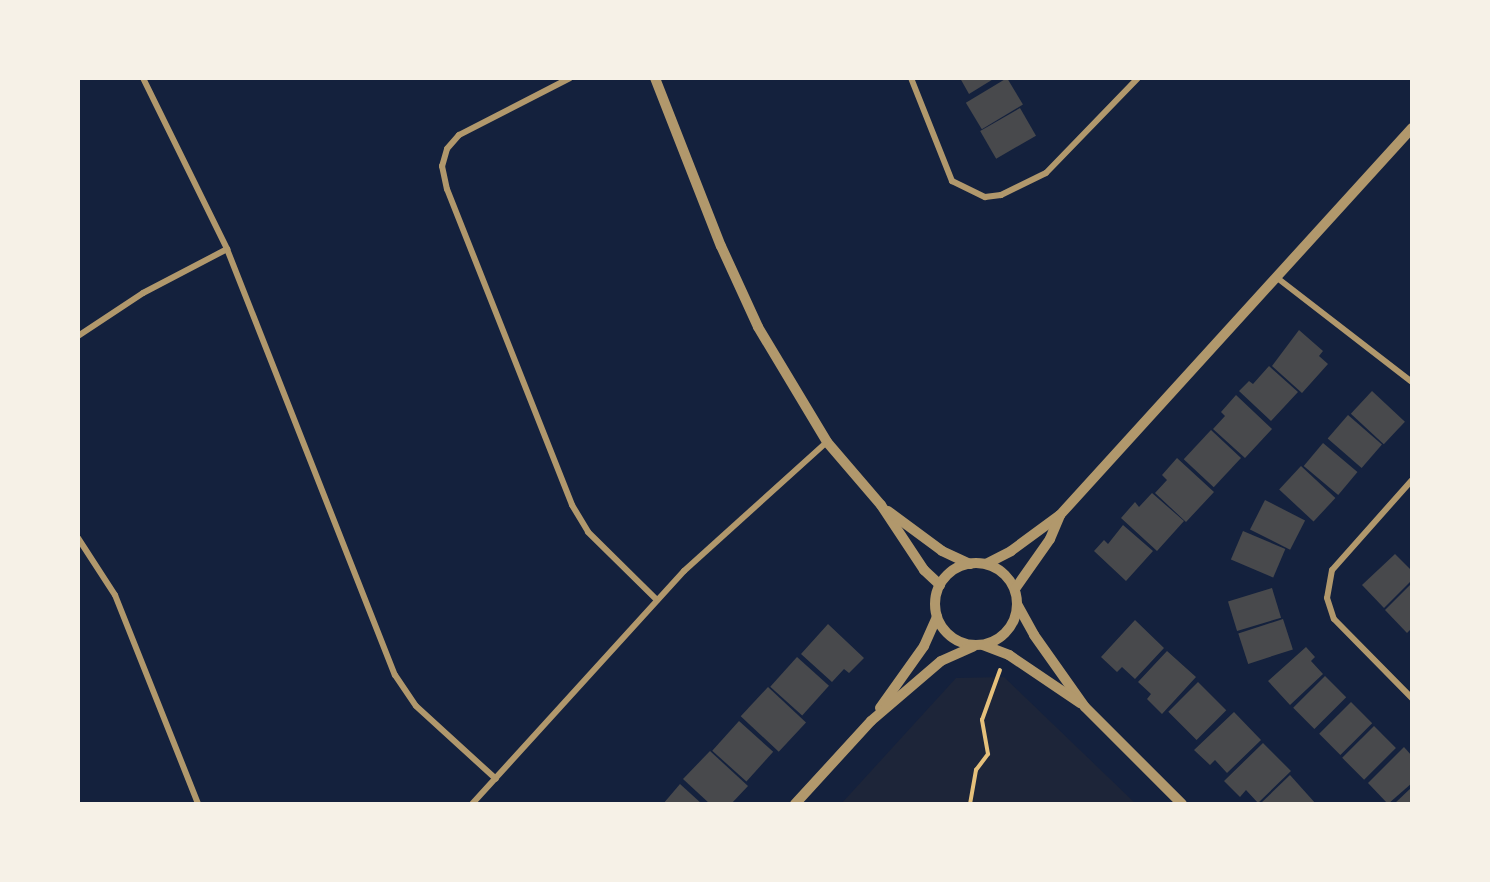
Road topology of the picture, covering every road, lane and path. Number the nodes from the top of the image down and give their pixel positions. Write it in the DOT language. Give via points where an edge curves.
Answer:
graph roads {
  1 [pos="143,78"];
  2 [pos="570,78"];
  3 [pos="655,78"];
  4 [pos="911,78"];
  5 [pos="1138,78"];
  6 [pos="1412,128"];
  7 [pos="227,249"];
  8 [pos="1276,277"];
  9 [pos="78,336"];
  10 [pos="1412,382"];
  11 [pos="827,442"];
  12 [pos="1412,480"];
  13 [pos="881,506"];
  14 [pos="1060,515"];
  15 [pos="78,538"];
  16 [pos="970,564"];
  17 [pos="986,564"];
  18 [pos="940,585"];
  19 [pos="1015,590"];
  20 [pos="657,600"];
  21 [pos="1017,604"];
  22 [pos="937,617"];
  23 [pos="980,645"];
  24 [pos="1000,670"];
  25 [pos="1412,698"];
  26 [pos="1085,707"];
  27 [pos="871,721"];
  28 [pos="496,778"];
  29 [pos="198,804"];
  30 [pos="472,804"];
  31 [pos="795,804"];
  32 [pos="970,804"];
  33 [pos="1182,804"];
  1 -- 7 [label="street"];
  2 -- 20 [label="street" via="459,135 447,149 442,166 447,189 572,505 588,532"];
  3 -- 11 [label="street" via="721,246 758,327"];
  4 -- 5 [label="street" via="952,181 985,197 1010,191 1046,173"];
  6 -- 8 [label="street"];
  7 -- 9 [label="street" via="143,294"];
  7 -- 28 [label="street" via="395,675 416,706"];
  8 -- 10 [label="street"];
  8 -- 14 [label="street"];
  11 -- 13 [label="street"];
  11 -- 20 [label="street" via="720,534"];
  12 -- 25 [label="street" via="1332,570 1327,598 1334,619"];
  13 -- 16 [label="street" via="942,551"];
  13 -- 18 [label="street" via="924,570"];
  14 -- 17 [label="street"];
  14 -- 19 [label="street" via="1050,539"];
  15 -- 29 [label="street" via="115,595"];
  16 -- 17 [label="street"];
  16 -- 18 [label="street" via="952,571"];
  17 -- 19 [label="street" via="1003,573"];
  18 -- 22 [label="street"];
  19 -- 21 [label="street"];
  20 -- 28 [label="street"];
  21 -- 23 [label="street" via="1004,635"];
  21 -- 26 [label="street" via="1034,636"];
  22 -- 23 [label="street" via="952,638"];
  22 -- 27 [label="street" via="924,646"];
  23 -- 26 [label="street" via="1009,655"];
  23 -- 27 [label="street" via="941,661"];
  24 -- 32 [label="path" via="982,720 988,754 976,770"];
  26 -- 33 [label="street"];
  27 -- 31 [label="street"];
  28 -- 30 [label="street"];
}
